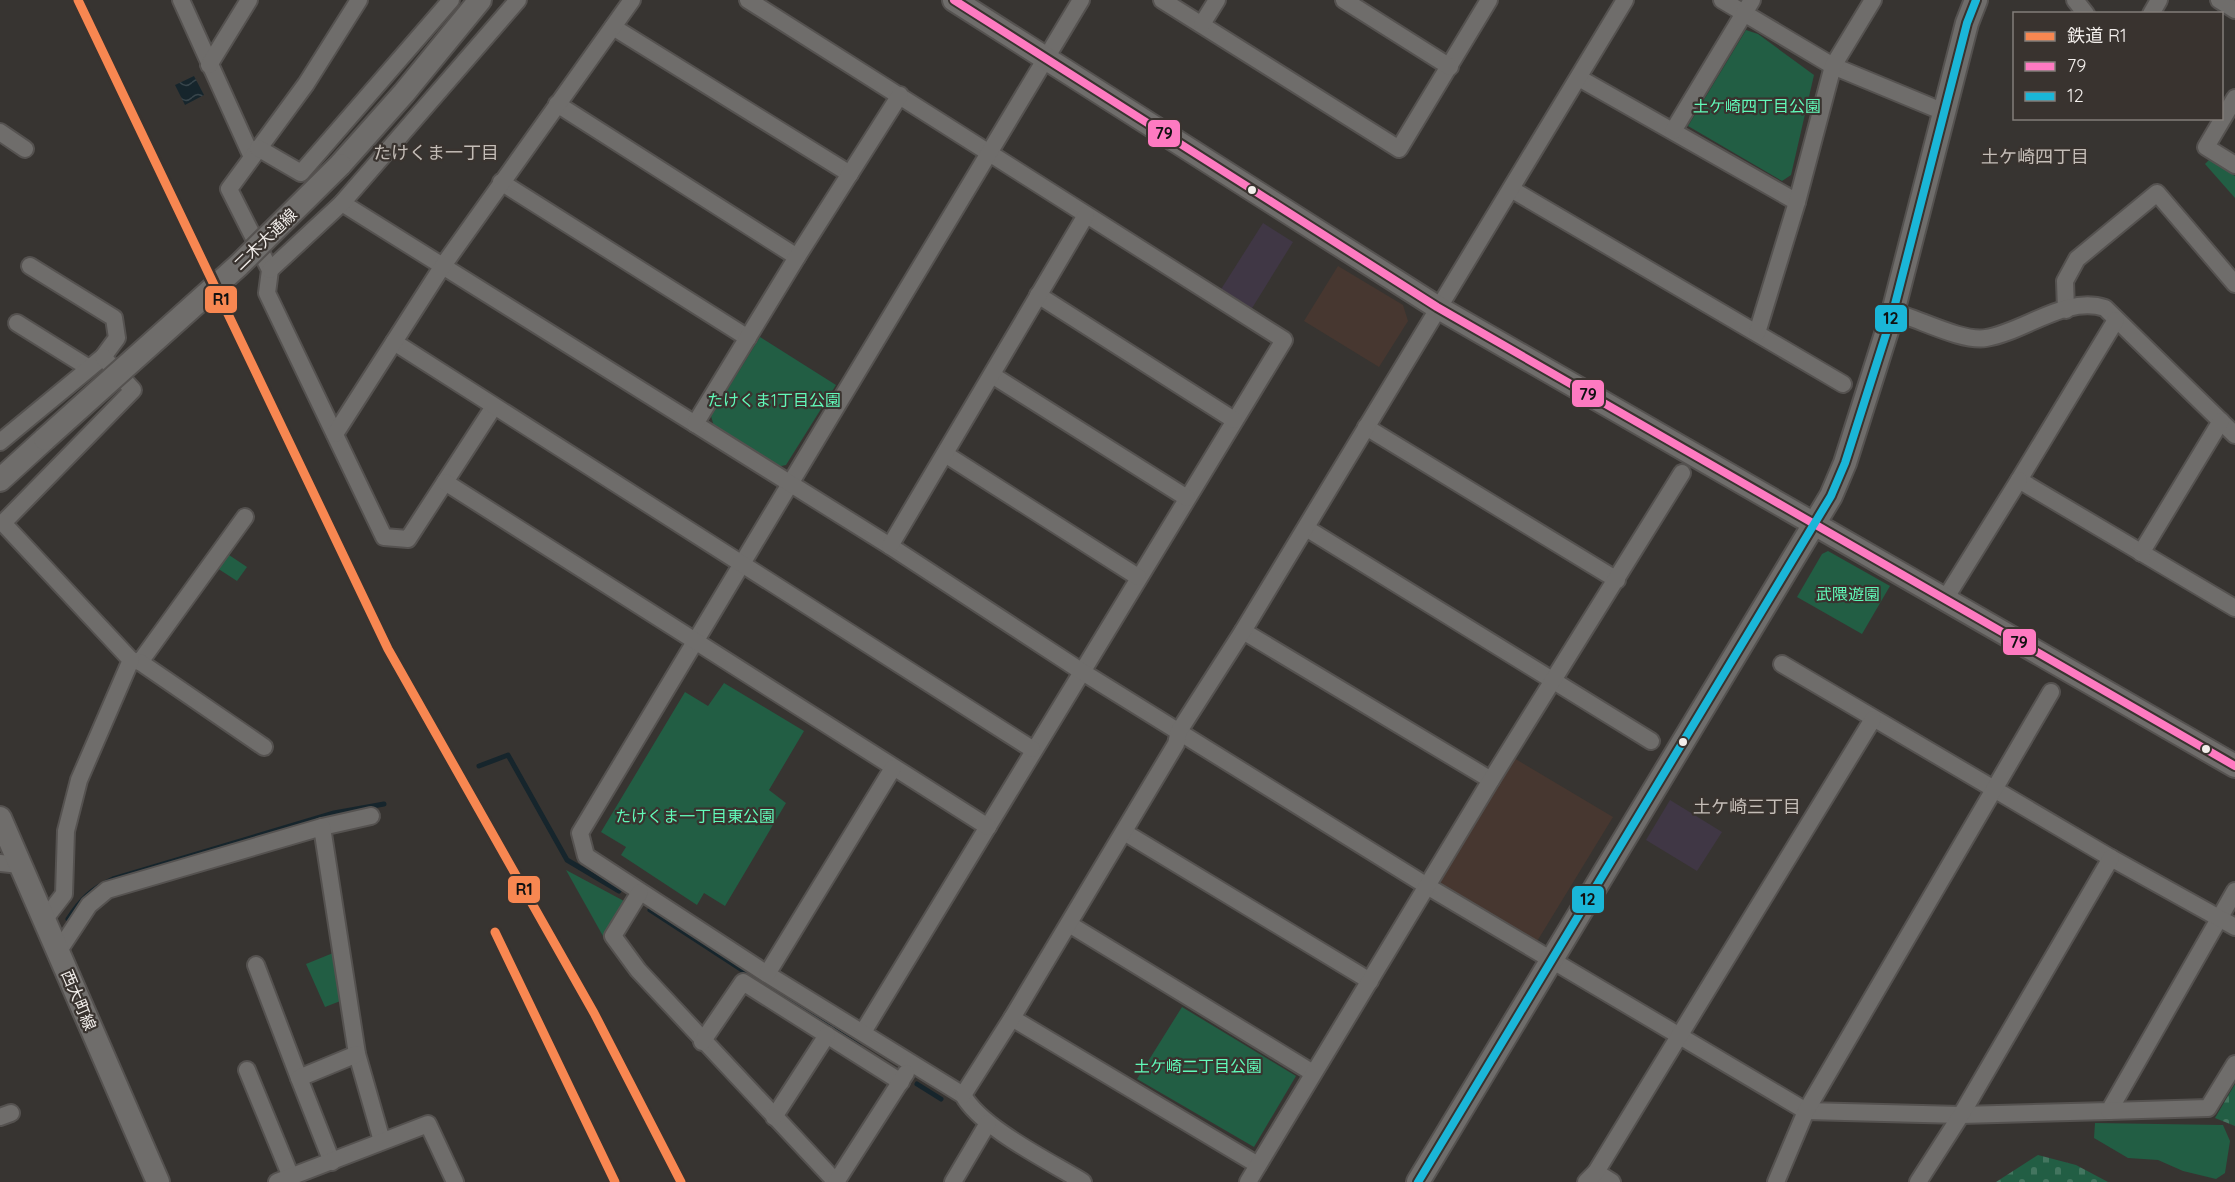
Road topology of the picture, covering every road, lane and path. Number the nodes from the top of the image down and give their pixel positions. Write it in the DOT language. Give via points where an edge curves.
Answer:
graph roads {
  1 [pos="181,0"];
  2 [pos="249,0"];
  3 [pos="359,0"];
  4 [pos="451,0"];
  5 [pos="480,0"];
  6 [pos="518,0"];
  7 [pos="632,0"];
  8 [pos="748,0"];
  9 [pos="954,0"];
  10 [pos="1081,0"];
  11 [pos="1162,0"];
  12 [pos="1217,0"];
  13 [pos="1344,0"];
  14 [pos="1489,0"];
  15 [pos="1625,0"];
  16 [pos="1722,0"];
  17 [pos="1873,0"];
  18 [pos="1976,0"];
  19 [pos="2075,0"];
  20 [pos="2219,0"];
  21 [pos="1748,7"];
  22 [pos="2235,10"];
  23 [pos="2084,12"];
  24 [pos="1202,24"];
  25 [pos="613,27"];
  26 [pos="1047,59"];
  27 [pos="209,65"];
  28 [pos="1833,66"];
  29 [pos="1450,67"];
  30 [pos="1579,78"];
  31 [pos="900,95"];
  32 [pos="557,104"];
  33 [pos="1944,112"];
  34 [pos="2220,120"];
  35 [pos="1673,131"];
  36 [pos="0,132"];
  37 [pos="25,149"];
  38 [pos="255,153"];
  39 [pos="989,153"];
  40 [pos="2235,165"];
  41 [pos="850,174"];
  42 [pos="501,182"];
  43 [pos="1510,189"];
  44 [pos="1797,202"];
  45 [pos="342,203"];
  46 [pos="1086,215"];
  47 [pos="797,256"];
  48 [pos="30,266"];
  49 [pos="442,267"];
  50 [pos="270,270"];
  51 [pos="2235,284"];
  52 [pos="1038,295"];
  53 [pos="1437,307"];
  54 [pos="2066,310"];
  55 [pos="1893,312"];
  56 [pos="2116,320"];
  57 [pos="17,322"];
  58 [pos="1757,333"];
  59 [pos="748,338"];
  60 [pos="394,342"];
  61 [pos="103,357"];
  62 [pos="89,368"];
  63 [pos="992,375"];
  64 [pos="1843,384"];
  65 [pos="494,408"];
  66 [pos="1234,420"];
  67 [pos="2221,421"];
  68 [pos="695,424"];
  69 [pos="1366,427"];
  70 [pos="334,434"];
  71 [pos="2235,435"];
  72 [pos="0,442"];
  73 [pos="945,454"];
  74 [pos="1682,473"];
  75 [pos="0,480"];
  76 [pos="2019,480"];
  77 [pos="445,482"];
  78 [pos="790,486"];
  79 [pos="1187,498"];
  80 [pos="245,517"];
  81 [pos="1815,524"];
  82 [pos="1306,528"];
  83 [pos="890,546"];
  84 [pos="2141,553"];
  85 [pos="741,565"];
  86 [pos="1138,577"];
  87 [pos="1617,580"];
  88 [pos="1945,599"];
  89 [pos="2235,608"];
  90 [pos="1243,631"];
  91 [pos="695,641"];
  92 [pos="135,661"];
  93 [pos="1782,664"];
  94 [pos="1081,671"];
  95 [pos="1552,681"];
  96 [pos="2051,692"];
  97 [pos="1873,719"];
  98 [pos="1179,731"];
  99 [pos="1651,741"];
  100 [pos="264,747"];
  101 [pos="1032,749"];
  102 [pos="2235,766"];
  103 [pos="893,768"];
  104 [pos="1491,780"];
  105 [pos="1994,788"];
  106 [pos="371,816"];
  107 [pos="0,818"];
  108 [pos="322,826"];
  109 [pos="988,827"];
  110 [pos="1124,832"];
  111 [pos="2111,858"];
  112 [pos="10,864"];
  113 [pos="1427,886"];
  114 [pos="2235,891"];
  115 [pos="640,892"];
  116 [pos="2220,918"];
  117 [pos="44,920"];
  118 [pos="1069,924"];
  119 [pos="2235,927"];
  120 [pos="58,951"];
  121 [pos="1552,960"];
  122 [pos="256,965"];
  123 [pos="767,974"];
  124 [pos="1370,981"];
  125 [pos="1012,1018"];
  126 [pos="862,1032"];
  127 [pos="827,1035"];
  128 [pos="1678,1036"];
  129 [pos="702,1042"];
  130 [pos="357,1054"];
  131 [pos="2235,1064"];
  132 [pos="912,1065"];
  133 [pos="247,1070"];
  134 [pos="1313,1073"];
  135 [pos="299,1078"];
  136 [pos="901,1082"];
  137 [pos="963,1095"];
  138 [pos="1806,1111"];
  139 [pos="2109,1111"];
  140 [pos="1961,1115"];
  141 [pos="774,1117"];
  142 [pos="988,1123"];
  143 [pos="382,1141"];
  144 [pos="332,1162"];
  145 [pos="1258,1165"];
  146 [pos="317,1175"];
  147 [pos="1591,1177"];
  148 [pos="284,1180"];
  149 [pos="158,1182"];
  150 [pos="455,1182"];
  151 [pos="836,1182"];
  152 [pos="953,1182"];
  153 [pos="1083,1182"];
  154 [pos="1248,1182"];
  155 [pos="1418,1182"];
  156 [pos="1612,1182"];
  157 [pos="1776,1182"];
  158 [pos="1918,1182"];
  1 -- 27 [label="street"];
  2 -- 27 [label="street"];
  3 -- 38 [label="street" via="306,84"];
  4 -- 38 [label="street" via="301,173"];
  5 -- 75 [label="street, 二木大通線, bridge" via="340,165 239,265"];
  6 -- 45 [label="street"];
  7 -- 25 [label="street"];
  8 -- 31 [label="street"];
  9 -- 26 [label="street"];
  10 -- 26 [label="street"];
  11 -- 24 [label="street"];
  12 -- 24 [label="street"];
  13 -- 29 [label="street"];
  14 -- 29 [label="street"];
  15 -- 30 [label="street"];
  16 -- 21 [label="street"];
  17 -- 28 [label="street"];
  18 -- 33 [label="street"];
  19 -- 23 [label="street"];
  20 -- 22 [label="street"];
  21 -- 28 [label="street"];
  21 -- 35 [label="street"];
  24 -- 29 [label="street" via="1399,149"];
  25 -- 32 [label="street"];
  25 -- 41 [label="street"];
  26 -- 39 [label="street"];
  26 -- 53 [label="street"];
  27 -- 38 [label="street"];
  28 -- 33 [label="street"];
  28 -- 44 [label="street"];
  30 -- 35 [label="street"];
  30 -- 43 [label="street"];
  31 -- 39 [label="street"];
  31 -- 41 [label="street"];
  32 -- 42 [label="street"];
  32 -- 47 [label="street"];
  33 -- 55 [label="street"];
  34 -- 40 [label="street" via="2206,147"];
  35 -- 44 [label="street"];
  36 -- 37 [label="street"];
  38 -- 50 [label="street" via="229,189"];
  39 -- 46 [label="street"];
  39 -- 78 [label="street"];
  41 -- 47 [label="street"];
  42 -- 49 [label="street"];
  42 -- 59 [label="street"];
  43 -- 53 [label="street"];
  43 -- 58 [label="street"];
  44 -- 58 [label="street"];
  45 -- 49 [label="street"];
  45 -- 50 [label="street"];
  46 -- 52 [label="street"];
  46 -- 66 [label="street" via="1284,340"];
  47 -- 59 [label="street"];
  48 -- 61 [label="street" via="114,318 117,338"];
  49 -- 60 [label="street"];
  49 -- 68 [label="street"];
  50 -- 70 [label="street" via="267,293"];
  51 -- 54 [label="street" via="2157,193 2077,259 2065,281"];
  52 -- 63 [label="street"];
  52 -- 66 [label="street"];
  53 -- 69 [label="street"];
  53 -- 81 [label="street"];
  54 -- 55 [label="street" via="1985,338"];
  54 -- 56 [label="street" via="2093,304"];
  55 -- 81 [label="street" via="1845,463"];
  56 -- 67 [label="street"];
  56 -- 76 [label="street"];
  57 -- 62 [label="street"];
  58 -- 64 [label="street"];
  59 -- 68 [label="street"];
  60 -- 65 [label="street"];
  60 -- 70 [label="street"];
  61 -- 62 [label="street"];
  61 -- 92 [label="street" via="133,390 3,523"];
  62 -- 72 [label="street"];
  63 -- 73 [label="street"];
  63 -- 79 [label="street"];
  65 -- 77 [label="street"];
  65 -- 85 [label="street"];
  66 -- 79 [label="street"];
  67 -- 71 [label="street"];
  67 -- 84 [label="street"];
  68 -- 78 [label="street"];
  69 -- 82 [label="street"];
  69 -- 87 [label="street"];
  70 -- 77 [label="street" via="384,537 408,539"];
  73 -- 83 [label="street"];
  73 -- 86 [label="street"];
  74 -- 87 [label="street"];
  76 -- 84 [label="street"];
  76 -- 88 [label="street"];
  77 -- 91 [label="street"];
  78 -- 83 [label="street"];
  78 -- 85 [label="street"];
  79 -- 86 [label="street"];
  80 -- 92 [label="street" via="223,551"];
  81 -- 88 [label="street"];
  81 -- 121 [label="street"];
  82 -- 90 [label="street"];
  82 -- 95 [label="street"];
  83 -- 94 [label="street"];
  84 -- 89 [label="street"];
  85 -- 91 [label="street"];
  85 -- 101 [label="street"];
  86 -- 94 [label="street"];
  87 -- 95 [label="street"];
  88 -- 102 [label="street"];
  90 -- 98 [label="street"];
  90 -- 104 [label="street"];
  91 -- 103 [label="street"];
  91 -- 115 [label="street" via="580,833 586,856"];
  92 -- 100 [label="street"];
  92 -- 117 [label="street" via="79,780 66,831 64,894"];
  93 -- 97 [label="street"];
  94 -- 98 [label="street"];
  94 -- 101 [label="street"];
  95 -- 99 [label="street"];
  95 -- 104 [label="street"];
  96 -- 105 [label="street"];
  97 -- 105 [label="street"];
  97 -- 128 [label="street"];
  98 -- 110 [label="street" via="1176,744"];
  98 -- 113 [label="street"];
  101 -- 109 [label="street"];
  103 -- 109 [label="street"];
  103 -- 123 [label="street"];
  104 -- 113 [label="street"];
  105 -- 111 [label="street"];
  105 -- 138 [label="street"];
  106 -- 108 [label="street"];
  107 -- 112 [label="street, 西大町線"];
  108 -- 120 [label="street" via="107,890 89,905"];
  108 -- 130 [label="street"];
  109 -- 126 [label="street"];
  110 -- 118 [label="street"];
  110 -- 124 [label="street"];
  111 -- 116 [label="street"];
  111 -- 140 [label="street"];
  112 -- 117 [label="street, 西大町線"];
  113 -- 121 [label="street"];
  113 -- 124 [label="street"];
  114 -- 116 [label="street"];
  115 -- 123 [label="street"];
  115 -- 129 [label="street" via="614,936 638,970"];
  116 -- 119 [label="street"];
  116 -- 139 [label="street"];
  117 -- 120 [label="street, 西大町線"];
  118 -- 125 [label="street"];
  118 -- 134 [label="street"];
  120 -- 149 [label="street, 西大町線"];
  121 -- 128 [label="street"];
  121 -- 155 [label="street"];
  122 -- 135 [label="street"];
  123 -- 126 [label="street"];
  124 -- 134 [label="street"];
  125 -- 137 [label="street"];
  125 -- 145 [label="street"];
  126 -- 132 [label="street"];
  127 -- 129 [label="street" via="743,981"];
  127 -- 136 [label="street"];
  127 -- 141 [label="street"];
  128 -- 138 [label="street"];
  128 -- 147 [label="street"];
  129 -- 141 [label="street"];
  130 -- 135 [label="street"];
  130 -- 143 [label="street"];
  131 -- 139 [label="street" via="2208,1108"];
  132 -- 136 [label="street"];
  132 -- 137 [label="street"];
  133 -- 148 [label="street"];
  134 -- 145 [label="street"];
  135 -- 144 [label="street"];
  136 -- 151 [label="street"];
  137 -- 142 [label="street" via="971,1110"];
  138 -- 140 [label="street"];
  138 -- 157 [label="street"];
  139 -- 140 [label="street"];
  140 -- 158 [label="street"];
  141 -- 151 [label="street"];
  142 -- 152 [label="street"];
  142 -- 153 [label="street"];
  143 -- 144 [label="street"];
  143 -- 150 [label="street" via="428,1124"];
  144 -- 146 [label="street"];
  145 -- 154 [label="street"];
  146 -- 148 [label="street"];
  147 -- 156 [label="street"];
}
